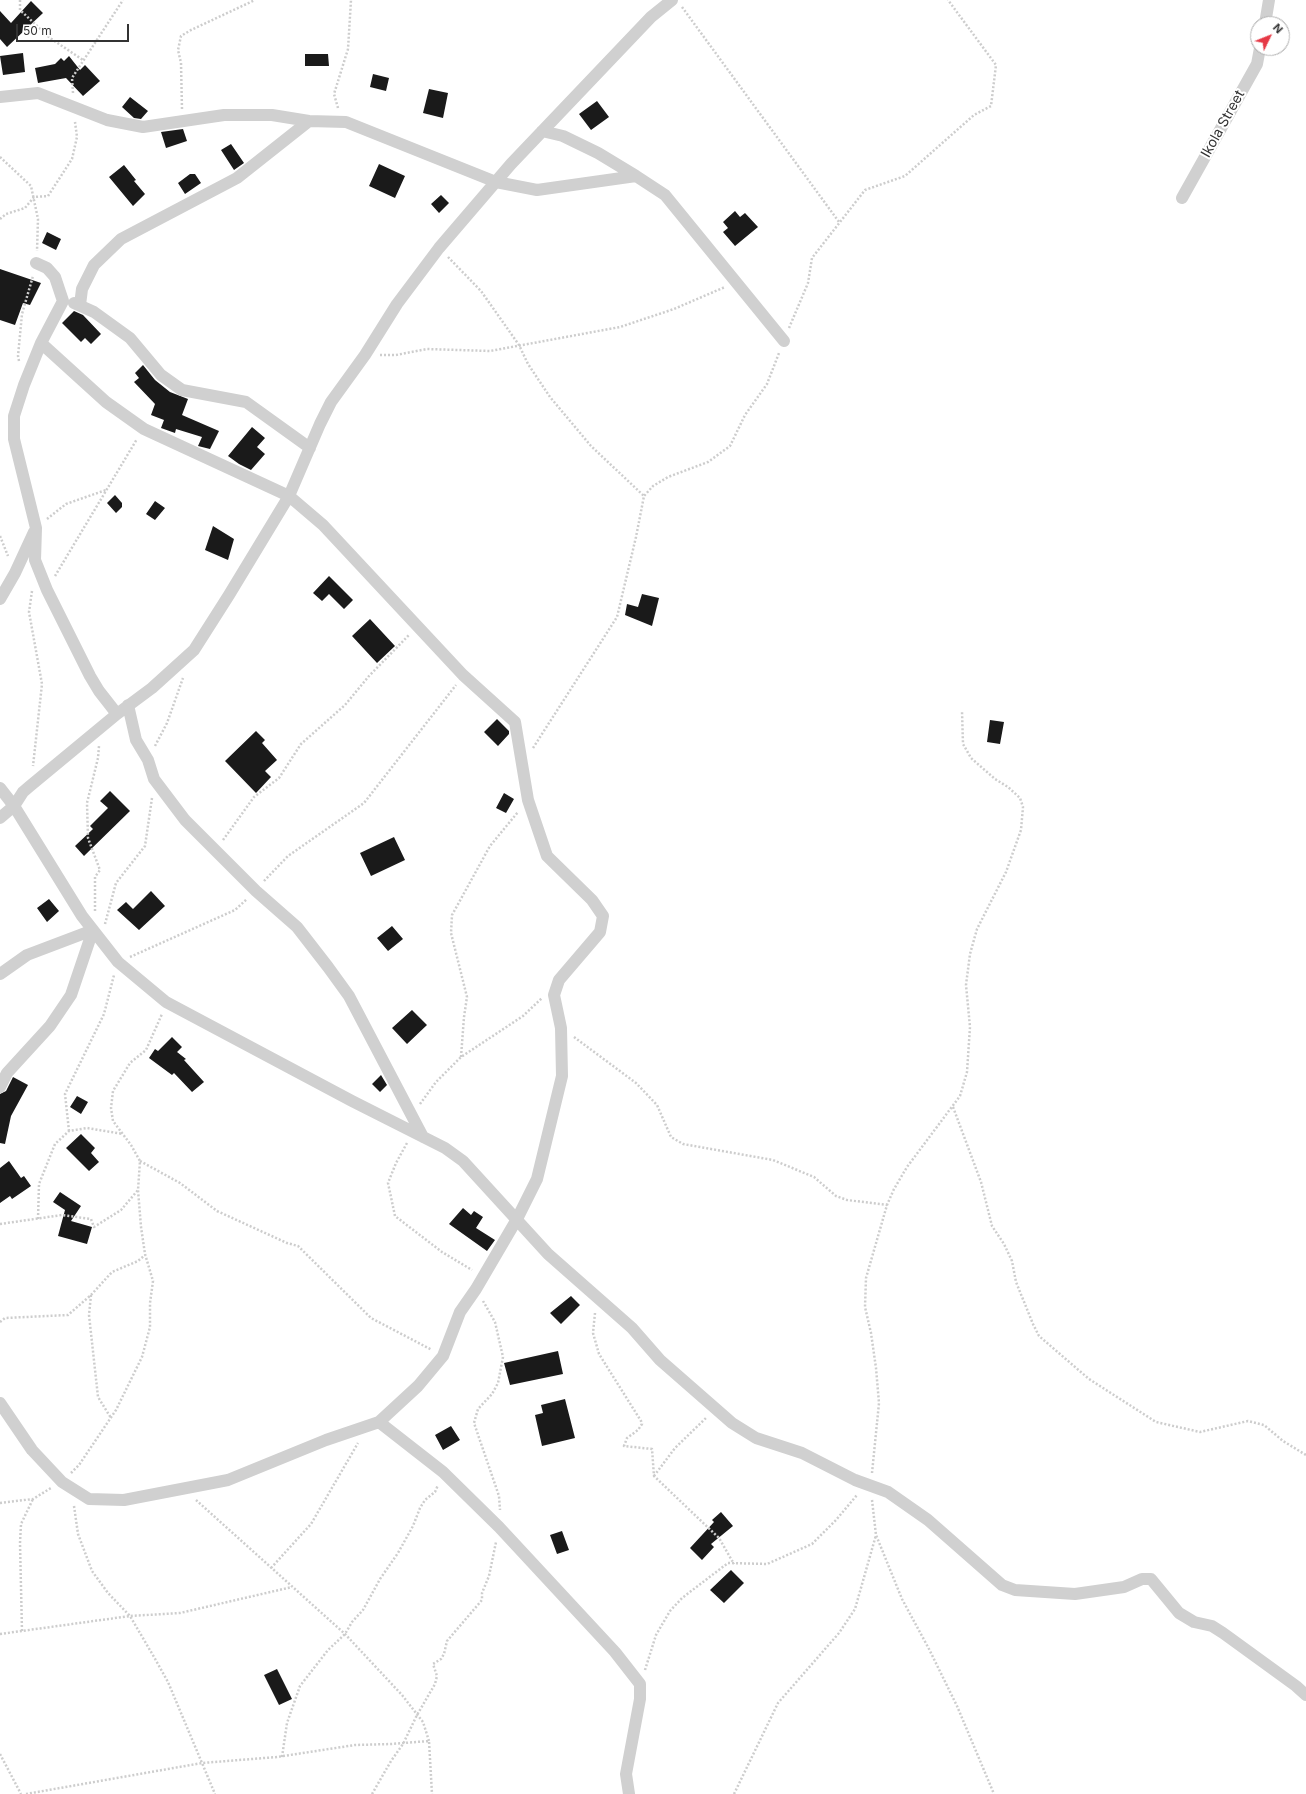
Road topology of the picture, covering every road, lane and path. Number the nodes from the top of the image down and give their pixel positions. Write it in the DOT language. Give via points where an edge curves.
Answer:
graph roads {
  1 [pos="20,0"];
  2 [pos="122,0"];
  3 [pos="255,0"];
  4 [pos="351,0"];
  5 [pos="948,0"];
  6 [pos="1269,0"];
  7 [pos="676,3"];
  8 [pos="1266,16"];
  9 [pos="1258,56"];
  10 [pos="83,60"];
  11 [pos="0,98"];
  12 [pos="73,107"];
  13 [pos="309,121"];
  14 [pos="182,122"];
  15 [pos="346,122"];
  16 [pos="542,131"];
  17 [pos="636,176"];
  18 [pos="496,182"];
  19 [pos="1182,198"];
  20 [pos="0,219"];
  21 [pos="840,222"];
  22 [pos="439,248"];
  23 [pos="36,263"];
  24 [pos="736,282"];
  25 [pos="63,300"];
  26 [pos="80,305"];
  27 [pos="784,341"];
  28 [pos="41,343"];
  29 [pos="519,345"];
  30 [pos="365,355"];
  31 [pos="144,429"];
  32 [pos="310,448"];
  33 [pos="106,490"];
  34 [pos="289,496"];
  35 [pos="644,496"];
  36 [pos="36,529"];
  37 [pos="38,569"];
  38 [pos="47,590"];
  39 [pos="0,599"];
  40 [pos="417,626"];
  41 [pos="186,672"];
  42 [pos="463,675"];
  43 [pos="128,705"];
  44 [pos="962,711"];
  45 [pos="117,714"];
  46 [pos="100,729"];
  47 [pos="148,760"];
  48 [pos="521,765"];
  49 [pos="154,779"];
  50 [pos="30,786"];
  51 [pos="0,788"];
  52 [pos="528,800"];
  53 [pos="14,806"];
  54 [pos="0,818"];
  55 [pos="216,850"];
  56 [pos="256,891"];
  57 [pos="95,932"];
  58 [pos="118,962"];
  59 [pos="0,974"];
  60 [pos="543,996"];
  61 [pos="166,1002"];
  62 [pos="561,1028"];
  63 [pos="461,1057"];
  64 [pos="0,1087"];
  65 [pos="953,1106"];
  66 [pos="412,1116"];
  67 [pos="69,1131"];
  68 [pos="123,1134"];
  69 [pos="418,1134"];
  70 [pos="140,1162"];
  71 [pos="138,1190"];
  72 [pos="887,1205"];
  73 [pos="38,1219"];
  74 [pos="517,1219"];
  75 [pos="0,1224"];
  76 [pos="145,1254"];
  77 [pos="483,1276"];
  78 [pos="476,1289"];
  79 [pos="92,1295"];
  80 [pos="596,1297"];
  81 [pos="0,1322"];
  82 [pos="443,1356"];
  83 [pos="0,1403"];
  84 [pos="715,1409"];
  85 [pos="111,1418"];
  86 [pos="373,1424"];
  87 [pos="1306,1454"];
  88 [pos="443,1472"];
  89 [pos="654,1476"];
  90 [pos="67,1485"];
  91 [pos="869,1485"];
  92 [pos="182,1488"];
  93 [pos="33,1499"];
  94 [pos="0,1503"];
  95 [pos="499,1527"];
  96 [pos="876,1535"];
  97 [pos="734,1564"];
  98 [pos="271,1568"];
  99 [pos="292,1587"];
  100 [pos="130,1616"];
  101 [pos="22,1631"];
  102 [pos="0,1634"];
  103 [pos="345,1634"];
  104 [pos="640,1684"];
  105 [pos="1306,1695"];
  106 [pos="417,1715"];
  107 [pos="429,1741"];
  108 [pos="403,1744"];
  109 [pos="0,1754"];
  110 [pos="282,1756"];
  111 [pos="202,1763"];
  112 [pos="21,1794"];
  113 [pos="26,1794"];
  114 [pos="215,1794"];
  115 [pos="372,1794"];
  116 [pos="432,1794"];
  117 [pos="629,1794"];
  118 [pos="734,1794"];
  119 [pos="994,1794"];
  1 -- 10 [label="path" via="20,10 50,38"];
  2 -- 10 [label="path"];
  3 -- 14 [label="path" via="181,36 178,50 181,63"];
  4 -- 15 [label="path" via="348,49 334,94 336,105"];
  5 -- 21 [label="path" via="996,65 991,106 974,115 905,176 865,190"];
  6 -- 8 [label="street"];
  7 -- 16 [label="street" via="651,17"];
  7 -- 21 [label="path"];
  9 -- 19 [label="street, Ikola Street" via="1257,64"];
  10 -- 12 [label="path" via="72,78"];
  11 -- 12 [label="street" via="38,93"];
  12 -- 14 [label="street" via="107,120 143,127"];
  12 -- 20 [label="path" via="76,137 72,159 48,196 34,198 25,208 6,214"];
  13 -- 14 [label="street" via="272,115 224,115"];
  13 -- 15 [label="street"];
  13 -- 26 [label="street" via="237,178 121,239 94,265 82,289"];
  15 -- 18 [label="street"];
  16 -- 17 [label="street" via="563,136 598,152"];
  16 -- 18 [label="street"];
  17 -- 18 [label="street" via="537,190"];
  17 -- 24 [label="street" via="665,194"];
  18 -- 22 [label="street"];
  21 -- 27 [label="path" via="812,258 808,283"];
  22 -- 29 [label="path" via="482,291"];
  22 -- 30 [label="street" via="397,304"];
  23 -- 25 [label="street" via="48,268 55,276"];
  24 -- 27 [label="street"];
  24 -- 29 [label="path" via="674,309 620,327"];
  25 -- 26 [label="street"];
  25 -- 28 [label="street"];
  26 -- 32 [label="street" via="130,338 161,375 182,390 246,402"];
  27 -- 35 [label="path" via="767,384 745,415 730,446 708,462 668,477 653,486"];
  28 -- 31 [label="street" via="106,402"];
  28 -- 36 [label="street" via="14,416 14,439"];
  29 -- 30 [label="path" via="490,351 427,349 396,355"];
  29 -- 35 [label="path" via="528,364 550,396 591,446"];
  30 -- 32 [label="street" via="331,402"];
  31 -- 33 [label="path"];
  31 -- 34 [label="street"];
  32 -- 34 [label="street"];
  33 -- 36 [label="path" via="66,504"];
  33 -- 38 [label="path"];
  34 -- 40 [label="street" via="323,525"];
  34 -- 43 [label="street" via="194,650 152,688"];
  35 -- 48 [label="path" via="617,617"];
  36 -- 37 [label="street" via="35,560"];
  36 -- 39 [label="street"];
  37 -- 38 [label="street"];
  37 -- 50 [label="path" via="29,612 42,684"];
  38 -- 45 [label="street" via="90,676"];
  40 -- 42 [label="street"];
  40 -- 55 [label="path" via="345,705 301,744 279,778 254,797"];
  41 -- 47 [label="path" via="167,723"];
  42 -- 48 [label="street" via="515,722"];
  42 -- 56 [label="path" via="364,804 288,856"];
  43 -- 45 [label="street"];
  43 -- 47 [label="street" via="136,740"];
  44 -- 65 [label="path" via="963,744 971,758 1020,798 1023,807 1018,842 977,929 970,954 966,985 970,1027 967,1072 960,1096"];
  45 -- 46 [label="street"];
  46 -- 50 [label="street"];
  46 -- 57 [label="path" via="98,758 87,803 88,838 100,870 95,877"];
  47 -- 49 [label="street"];
  48 -- 52 [label="street"];
  49 -- 55 [label="street" via="185,820"];
  49 -- 57 [label="path" via="145,846 116,883"];
  50 -- 53 [label="street"];
  51 -- 53 [label="street"];
  52 -- 62 [label="street" via="547,856 592,900 603,916 600,932 559,980 554,995"];
  52 -- 63 [label="path" via="490,846 452,915 451,933 467,997"];
  53 -- 54 [label="street"];
  53 -- 57 [label="street"];
  55 -- 56 [label="street"];
  56 -- 58 [label="path" via="235,910"];
  56 -- 66 [label="street" via="297,927 349,996"];
  57 -- 58 [label="street"];
  57 -- 59 [label="street" via="28,955"];
  57 -- 64 [label="street" via="71,995 50,1026 7,1074"];
  58 -- 61 [label="street"];
  58 -- 67 [label="path" via="104,1014 65,1094"];
  60 -- 63 [label="path" via="523,1016"];
  61 -- 68 [label="path" via="146,1050 130,1063 113,1092 113,1121"];
  61 -- 69 [label="street"];
  62 -- 72 [label="path" via="636,1083 657,1105 671,1137 683,1144 773,1160 814,1177 836,1196 847,1200"];
  62 -- 74 [label="street" via="562,1076 537,1179"];
  63 -- 66 [label="path" via="436,1082"];
  65 -- 72 [label="path" via="907,1168"];
  65 -- 87 [label="path" via="981,1182 992,1226 1012,1261 1016,1282 1039,1336 1089,1379 1156,1422 1200,1432 1248,1421 1264,1425 1283,1441"];
  66 -- 69 [label="street"];
  67 -- 68 [label="path" via="87,1128"];
  67 -- 73 [label="path" via="55,1144 39,1184"];
  68 -- 70 [label="path"];
  69 -- 74 [label="street" via="463,1161"];
  69 -- 77 [label="path" via="396,1163 388,1183 395,1216 442,1252"];
  70 -- 71 [label="path"];
  70 -- 82 [label="path" via="180,1182 217,1211 298,1246 371,1318"];
  71 -- 73 [label="path" via="121,1210 94,1227 91,1219 62,1215"];
  71 -- 76 [label="path"];
  72 -- 91 [label="path" via="864,1293 879,1403"];
  73 -- 75 [label="path"];
  74 -- 77 [label="street"];
  74 -- 80 [label="street" via="548,1254"];
  76 -- 79 [label="path" via="138,1261 112,1272"];
  76 -- 85 [label="path" via="153,1281 150,1327 142,1357"];
  77 -- 78 [label="street"];
  78 -- 82 [label="street" via="460,1312"];
  78 -- 95 [label="path" via="495,1322 503,1357 498,1383 478,1409 474,1423 498,1496"];
  79 -- 81 [label="path" via="68,1315 5,1318"];
  79 -- 85 [label="path" via="89,1315 98,1397"];
  80 -- 84 [label="street" via="632,1328 660,1360"];
  80 -- 89 [label="path" via="593,1333 599,1354 642,1424 627,1438 624,1446 652,1449"];
  82 -- 86 [label="street" via="418,1386"];
  83 -- 90 [label="street" via="32,1450"];
  84 -- 89 [label="path" via="675,1448"];
  84 -- 91 [label="street" via="756,1438 802,1453"];
  85 -- 90 [label="path"];
  86 -- 88 [label="street"];
  86 -- 92 [label="street" via="326,1440 228,1480"];
  86 -- 98 [label="path" via="311,1524"];
  88 -- 95 [label="street"];
  88 -- 103 [label="path" via="435,1492 425,1500 398,1553"];
  89 -- 97 [label="path" via="719,1538"];
  90 -- 92 [label="street" via="89,1498 124,1500"];
  90 -- 93 [label="path"];
  90 -- 100 [label="path" via="78,1534 92,1571"];
  91 -- 96 [label="path"];
  91 -- 97 [label="path" via="812,1544 767,1564"];
  91 -- 105 [label="street" via="900,1500 957,1544 995,1580 1015,1590 1075,1594 1124,1588 1142,1579 1151,1579 1179,1613 1194,1622 1212,1626 1223,1632"];
  92 -- 98 [label="path"];
  93 -- 94 [label="path"];
  93 -- 101 [label="path" via="20,1524"];
  95 -- 104 [label="street" via="615,1652"];
  95 -- 106 [label="path" via="482,1600 447,1641 444,1654 433,1664 437,1676 435,1684"];
  96 -- 118 [label="path" via="855,1609 839,1633 778,1703"];
  96 -- 119 [label="path" via="902,1599 957,1706"];
  97 -- 104 [label="path" via="728,1563 720,1568 682,1598 670,1611 656,1634"];
  98 -- 99 [label="path"];
  99 -- 100 [label="path" via="180,1613"];
  99 -- 103 [label="path"];
  100 -- 101 [label="path"];
  100 -- 111 [label="path" via="168,1682"];
  101 -- 102 [label="path"];
  103 -- 106 [label="path" via="402,1695"];
  103 -- 110 [label="path" via="328,1650 300,1686 287,1723"];
  104 -- 117 [label="street" via="640,1699 626,1774"];
  106 -- 107 [label="path" via="423,1722"];
  106 -- 108 [label="path"];
  107 -- 108 [label="path"];
  107 -- 116 [label="path"];
  108 -- 110 [label="path" via="355,1745"];
  108 -- 115 [label="path"];
  109 -- 112 [label="path"];
  110 -- 111 [label="path"];
  111 -- 113 [label="path"];
  111 -- 114 [label="path"];
}
